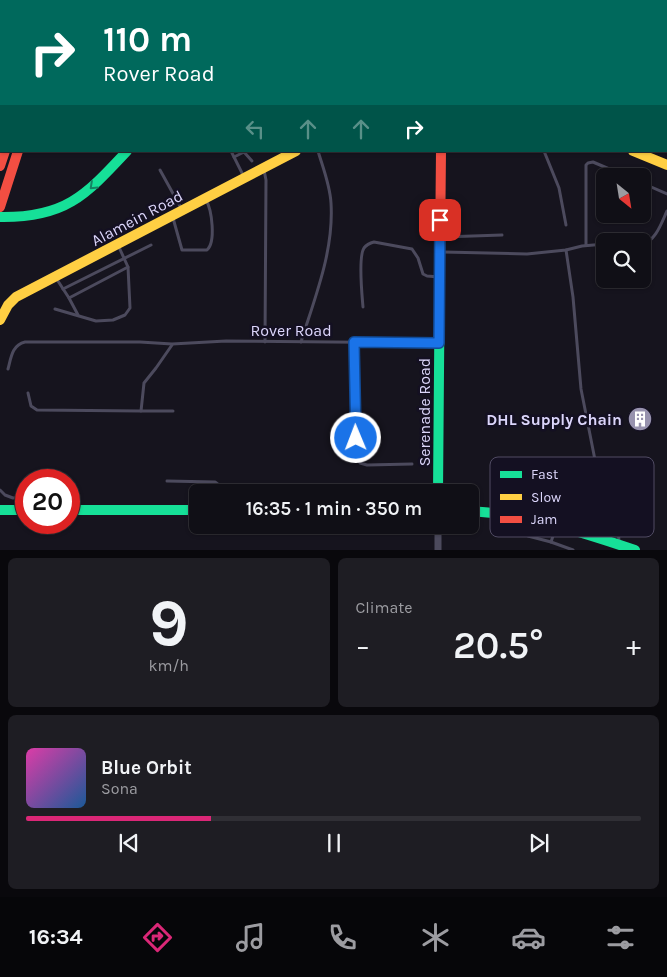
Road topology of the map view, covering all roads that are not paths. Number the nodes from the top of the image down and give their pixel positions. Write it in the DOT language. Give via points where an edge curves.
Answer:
graph roads {
  1 [pos="5,152"];
  2 [pos="18,152"];
  3 [pos="126,152"];
  4 [pos="232,152"];
  5 [pos="294,152"];
  6 [pos="318,152"];
  7 [pos="441,152"];
  8 [pos="544,152"];
  9 [pos="635,152"];
  10 [pos="234,157"];
  11 [pos="252,161"];
  12 [pos="667,165"];
  13 [pos="0,166"];
  14 [pos="264,168"];
  15 [pos="607,168"];
  16 [pos="160,170"];
  17 [pos="245,178"];
  18 [pos="651,187"];
  19 [pos="667,194"];
  20 [pos="206,198"];
  21 [pos="0,207"];
  22 [pos="182,210"];
  23 [pos="667,211"];
  24 [pos="172,216"];
  25 [pos="0,217"];
  26 [pos="566,225"];
  27 [pos="502,235"];
  28 [pos="440,237"];
  29 [pos="651,240"];
  30 [pos="118,244"];
  31 [pos="596,244"];
  32 [pos="151,245"];
  33 [pos="586,245"];
  34 [pos="566,250"];
  35 [pos="440,252"];
  36 [pos="124,258"];
  37 [pos="128,267"];
  38 [pos="56,277"];
  39 [pos="440,277"];
  40 [pos="63,289"];
  41 [pos="69,298"];
  42 [pos="363,307"];
  43 [pos="55,309"];
  44 [pos="79,316"];
  45 [pos="0,320"];
  46 [pos="265,342"];
  47 [pos="301,342"];
  48 [pos="354,342"];
  49 [pos="439,343"];
  50 [pos="172,344"];
  51 [pos="8,369"];
  52 [pos="28,393"];
  53 [pos="141,411"];
  54 [pos="174,411"];
  55 [pos="594,457"];
  56 [pos="412,464"];
  57 [pos="167,481"];
  58 [pos="218,484"];
  59 [pos="438,484"];
  60 [pos="0,490"];
  61 [pos="15,498"];
  62 [pos="0,505"];
  63 [pos="0,510"];
  64 [pos="11,510"];
  65 [pos="15,510"];
  66 [pos="80,510"];
  67 [pos="189,510"];
  68 [pos="438,534"];
  69 [pos="532,537"];
  70 [pos="552,537"];
  71 [pos="597,537"];
  72 [pos="618,537"];
  73 [pos="550,542"];
  74 [pos="619,544"];
  75 [pos="634,549"];
  76 [pos="438,550"];
  77 [pos="573,550"];
  1 -- 13 [label="main road"];
  2 -- 21 [label="main road"];
  3 -- 25 [label="main road, one-way" via="85,194 57,210 23,217"];
  4 -- 10 [label="lane"];
  5 -- 14 [label="main road, Alamein Road"];
  6 -- 47 [label="lane" via="331,204 330,238 324,272"];
  7 -- 28 [label="main road, Serenade Road"];
  8 -- 26 [label="lane" via="559,188"];
  9 -- 12 [label="main road"];
  10 -- 11 [label="lane" via="244,152"];
  10 -- 17 [label="lane"];
  14 -- 17 [label="main road, Alamein Road"];
  14 -- 46 [label="lane"];
  15 -- 33 [label="lane" via="593,162 586,165"];
  16 -- 22 [label="lane"];
  17 -- 20 [label="main road, Alamein Road"];
  18 -- 19 [label="lane"];
  20 -- 22 [label="main road, Alamein Road"];
  20 -- 24 [label="lane" via="211,214 211,244 207,250 182,250"];
  22 -- 24 [label="main road, Alamein Road"];
  23 -- 29 [label="lane"];
  24 -- 30 [label="main road, Alamein Road"];
  27 -- 28 [label="lane"];
  28 -- 35 [label="main road, Serenade Road"];
  30 -- 36 [label="lane"];
  30 -- 38 [label="main road, Alamein Road"];
  31 -- 33 [label="lane"];
  32 -- 36 [label="lane"];
  33 -- 34 [label="lane"];
  34 -- 35 [label="lane" via="527,254"];
  34 -- 55 [label="lane" via="581,389"];
  35 -- 39 [label="main road, Serenade Road"];
  36 -- 37 [label="lane"];
  36 -- 40 [label="lane"];
  37 -- 41 [label="lane"];
  37 -- 44 [label="lane" via="130,308 125,315 96,322"];
  38 -- 40 [label="lane"];
  38 -- 45 [label="main road, Alamein Road" via="16,297"];
  39 -- 42 [label="lane" via="423,274 412,249 374,242 368,244 362,257"];
  39 -- 49 [label="main road, Serenade Road"];
  40 -- 41 [label="lane"];
  41 -- 44 [label="lane"];
  43 -- 44 [label="lane"];
  46 -- 47 [label="lane, Rover Road"];
  46 -- 50 [label="lane, Rover Road"];
  47 -- 48 [label="lane, Rover Road"];
  48 -- 49 [label="lane, Rover Road"];
  48 -- 56 [label="lane" via="356,457 360,464 367,465"];
  49 -- 59 [label="main road, Serenade Road"];
  50 -- 51 [label="lane, Rover Road" via="25,342 16,346"];
  50 -- 53 [label="lane" via="144,383"];
  52 -- 53 [label="lane" via="31,406 37,410"];
  53 -- 54 [label="lane"];
  57 -- 58 [label="lane"];
  60 -- 61 [label="lane"];
  62 -- 64 [label="main road"];
  63 -- 64 [label="main road"];
  64 -- 65 [label="main road"];
  66 -- 67 [label="main road"];
  68 -- 76 [label="street"];
  69 -- 73 [label="lane"];
  70 -- 73 [label="lane"];
  71 -- 74 [label="main road"];
  72 -- 74 [label="lane"];
  73 -- 77 [label="lane"];
  74 -- 75 [label="main road"];
}
